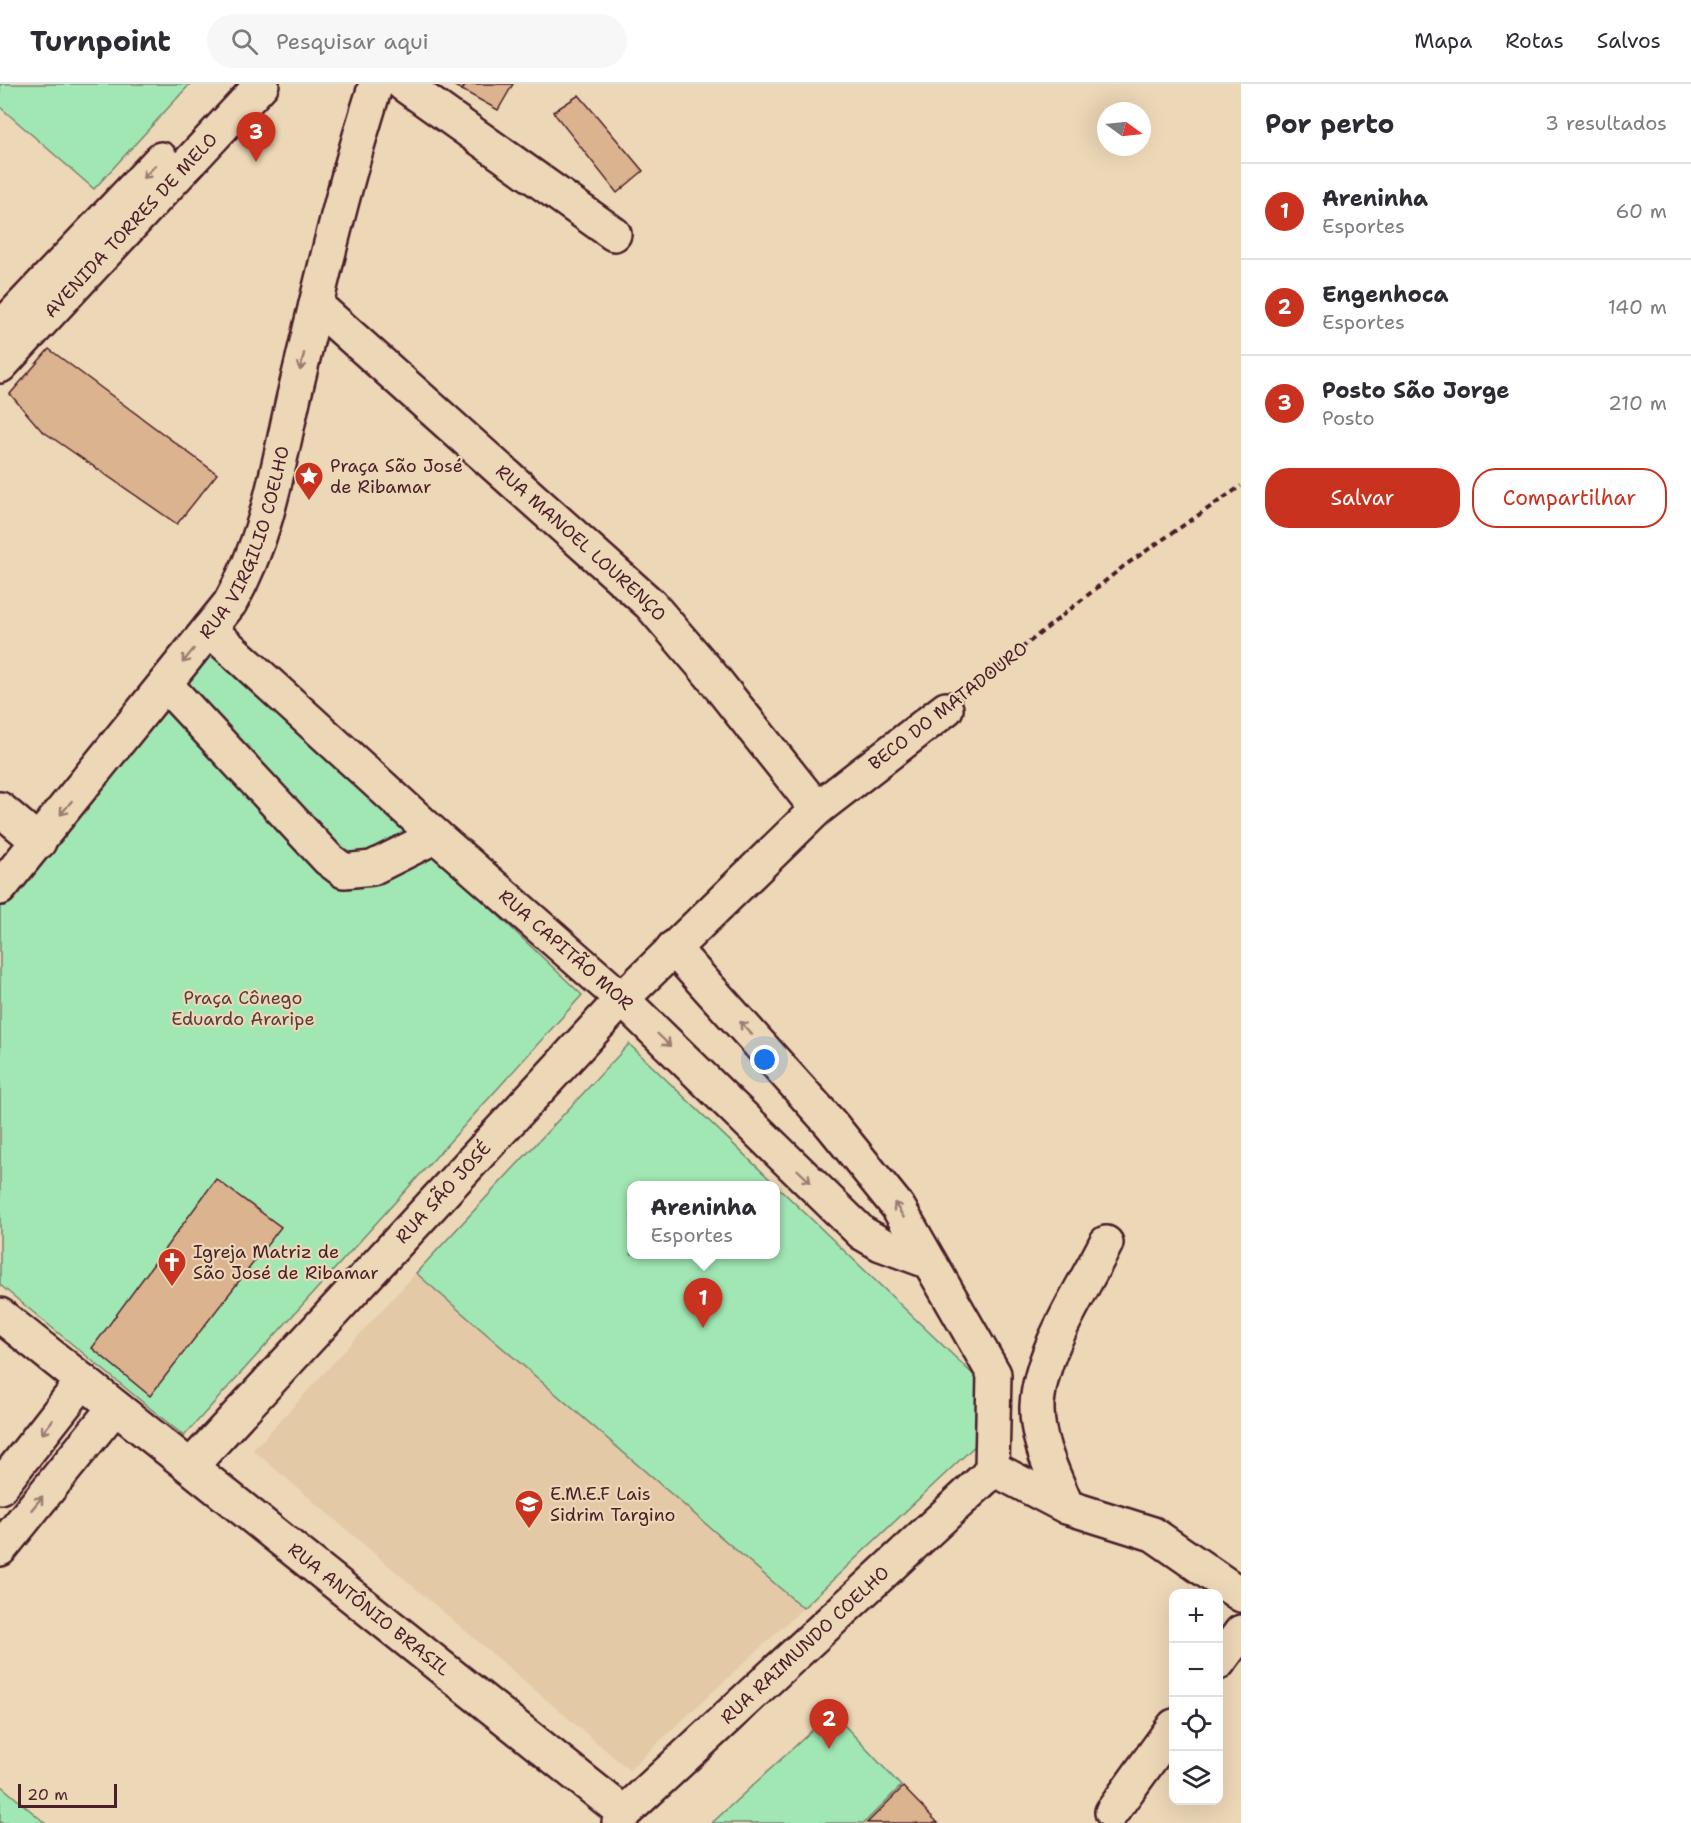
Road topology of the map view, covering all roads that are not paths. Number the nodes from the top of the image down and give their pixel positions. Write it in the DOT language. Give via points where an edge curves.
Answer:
graph roads {
  1 [pos="233,84"];
  2 [pos="262,84"];
  3 [pos="362,84"];
  4 [pos="376,84"];
  5 [pos="403,84"];
  6 [pos="360,133"];
  7 [pos="614,234"];
  8 [pos="316,305"];
  9 [pos="0,328"];
  10 [pos="0,366"];
  11 [pos="209,629"];
  12 [pos="165,684"];
  13 [pos="945,709"];
  14 [pos="0,809"];
  15 [pos="817,809"];
  16 [pos="436,836"];
  17 [pos="39,842"];
  18 [pos="0,888"];
  19 [pos="673,948"];
  20 [pos="622,999"];
  21 [pos="1107,1243"];
  22 [pos="927,1261"];
  23 [pos="0,1315"];
  24 [pos="83,1381"];
  25 [pos="115,1407"];
  26 [pos="191,1466"];
  27 [pos="992,1468"];
  28 [pos="0,1487"];
  29 [pos="1066,1507"];
  30 [pos="0,1549"];
  31 [pos="1241,1594"];
  32 [pos="1241,1632"];
  33 [pos="1223,1656"];
  34 [pos="1169,1732"];
  35 [pos="1112,1812"];
  36 [pos="622,1818"];
  1 -- 9 [label="street, AVENIDA TORRES DE MELO, one-way"];
  2 -- 10 [label="street, AVENIDA TORRES DE MELO"];
  3 -- 6 [label="street, RUA VIRGILIO COELHO"];
  4 -- 6 [label="street, RUA VIRGILIO COELHO"];
  5 -- 7 [label="street"];
  6 -- 8 [label="street, RUA VIRGILIO COELHO"];
  8 -- 11 [label="street, RUA VIRGILIO COELHO, one-way" via="267,522 249,571"];
  8 -- 15 [label="street, RUA MANOEL LOURENÇO" via="650,604"];
  11 -- 12 [label="street, RUA VIRGILIO COELHO, one-way"];
  11 -- 16 [label="street, RUA CAPITÃO MOR"];
  12 -- 16 [label="street" via="328,859 344,871 372,868"];
  12 -- 17 [label="street, RUA VIRGILIO COELHO, one-way"];
  13 -- 15 [label="street, BECO DO MATADOURO"];
  14 -- 17 [label="street"];
  15 -- 19 [label="street, BECO DO MATADOURO"];
  16 -- 20 [label="street, RUA CAPITÃO MOR"];
  17 -- 18 [label="street, RUA VIRGILIO COELHO"];
  19 -- 20 [label="street, RUA SÃO JOSÉ"];
  22 -- 19 [label="street, one-way" via="898,1207 816,1108"];
  20 -- 22 [label="street, RUA CAPITÃO MOR, one-way" via="862,1233"];
  20 -- 26 [label="street, RUA SÃO JOSÉ"];
  21 -- 29 [label="street" via="1041,1377 1037,1408 1041,1436"];
  22 -- 27 [label="street" via="994,1374"];
  23 -- 24 [label="street"];
  24 -- 25 [label="street"];
  24 -- 28 [label="street, one-way"];
  25 -- 26 [label="street, RUA ANTÔNIO BRASIL"];
  30 -- 25 [label="street, one-way"];
  26 -- 36 [label="street, RUA ANTÔNIO BRASIL"];
  27 -- 29 [label="street"];
  27 -- 36 [label="street, RUA RAIMUNDO COELHO"];
  29 -- 31 [label="street" via="1152,1534"];
  32 -- 33 [label="street"];
  34 -- 35 [label="street"];
}
